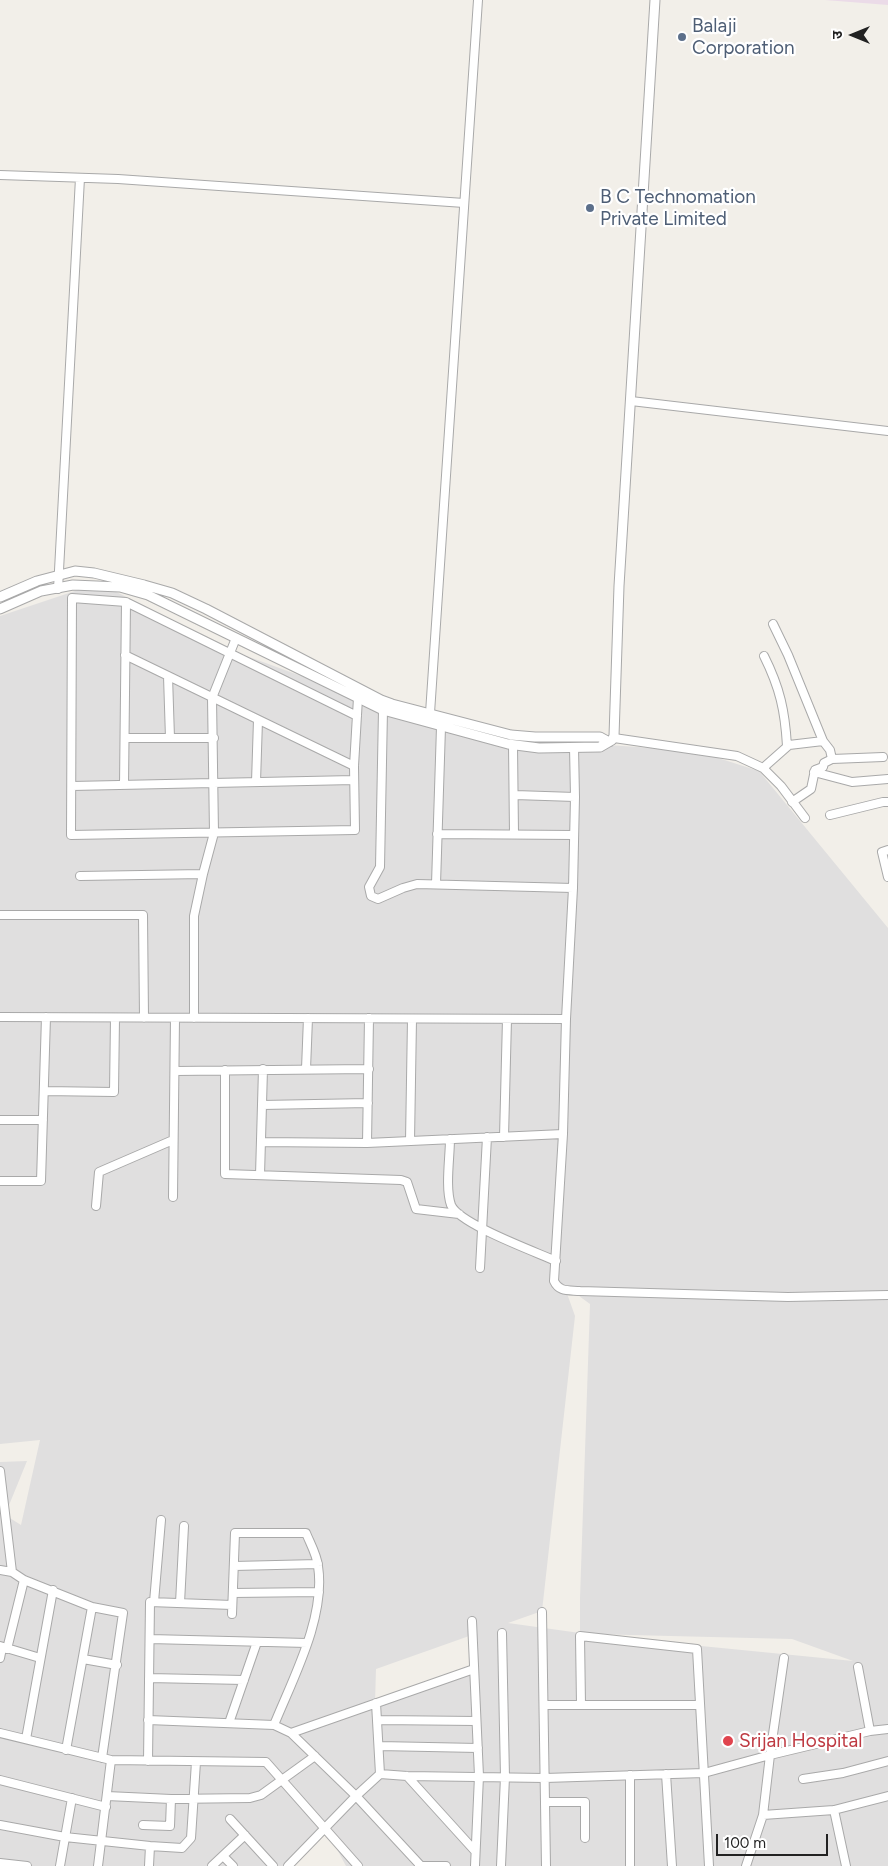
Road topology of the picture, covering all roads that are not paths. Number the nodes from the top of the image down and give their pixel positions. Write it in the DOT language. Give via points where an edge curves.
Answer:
graph roads {
  1 [pos="478,0"];
  2 [pos="655,0"];
  3 [pos="0,176"];
  4 [pos="80,178"];
  5 [pos="464,203"];
  6 [pos="630,401"];
  7 [pos="888,430"];
  8 [pos="59,574"];
  9 [pos="58,589"];
  10 [pos="0,597"];
  11 [pos="126,602"];
  12 [pos="0,609"];
  13 [pos="773,624"];
  14 [pos="236,638"];
  15 [pos="230,654"];
  16 [pos="125,655"];
  17 [pos="764,656"];
  18 [pos="168,676"];
  19 [pos="212,698"];
  20 [pos="358,698"];
  21 [pos="383,710"];
  22 [pos="430,714"];
  23 [pos="357,716"];
  24 [pos="258,720"];
  25 [pos="441,727"];
  26 [pos="124,738"];
  27 [pos="170,738"];
  28 [pos="214,738"];
  29 [pos="611,740"];
  30 [pos="823,741"];
  31 [pos="513,745"];
  32 [pos="787,746"];
  33 [pos="574,748"];
  34 [pos="883,757"];
  35 [pos="832,759"];
  36 [pos="354,766"];
  37 [pos="763,768"];
  38 [pos="814,772"];
  39 [pos="354,780"];
  40 [pos="888,780"];
  41 [pos="256,782"];
  42 [pos="213,783"];
  43 [pos="124,785"];
  44 [pos="72,786"];
  45 [pos="515,795"];
  46 [pos="575,797"];
  47 [pos="792,802"];
  48 [pos="888,802"];
  49 [pos="830,815"];
  50 [pos="804,818"];
  51 [pos="214,833"];
  52 [pos="437,834"];
  53 [pos="514,834"];
  54 [pos="574,835"];
  55 [pos="888,850"];
  56 [pos="202,874"];
  57 [pos="888,875"];
  58 [pos="80,876"];
  59 [pos="436,884"];
  60 [pos="573,888"];
  61 [pos="0,915"];
  62 [pos="0,1017"];
  63 [pos="46,1017"];
  64 [pos="115,1018"];
  65 [pos="144,1018"];
  66 [pos="175,1018"];
  67 [pos="194,1018"];
  68 [pos="308,1018"];
  69 [pos="369,1018"];
  70 [pos="412,1019"];
  71 [pos="507,1019"];
  72 [pos="566,1019"];
  73 [pos="306,1069"];
  74 [pos="369,1069"];
  75 [pos="225,1070"];
  76 [pos="263,1070"];
  77 [pos="175,1071"];
  78 [pos="44,1091"];
  79 [pos="368,1102"];
  80 [pos="262,1104"];
  81 [pos="0,1120"];
  82 [pos="43,1120"];
  83 [pos="563,1134"];
  84 [pos="504,1137"];
  85 [pos="487,1138"];
  86 [pos="450,1139"];
  87 [pos="173,1140"];
  88 [pos="410,1141"];
  89 [pos="261,1142"];
  90 [pos="368,1143"];
  91 [pos="260,1175"];
  92 [pos="0,1181"];
  93 [pos="173,1197"];
  94 [pos="96,1206"];
  95 [pos="459,1214"];
  96 [pos="482,1229"];
  97 [pos="556,1261"];
  98 [pos="480,1268"];
  99 [pos="888,1295"];
  100 [pos="0,1471"];
  101 [pos="1,1490"];
  102 [pos="161,1520"];
  103 [pos="184,1526"];
  104 [pos="318,1564"];
  105 [pos="234,1566"];
  106 [pos="0,1570"];
  107 [pos="12,1572"];
  108 [pos="24,1580"];
  109 [pos="53,1590"];
  110 [pos="319,1592"];
  111 [pos="233,1593"];
  112 [pos="154,1602"];
  113 [pos="180,1603"];
  114 [pos="232,1606"];
  115 [pos="92,1607"];
  116 [pos="542,1612"];
  117 [pos="232,1614"];
  118 [pos="472,1621"];
  119 [pos="502,1633"];
  120 [pos="150,1639"];
  121 [pos="257,1642"];
  122 [pos="307,1643"];
  123 [pos="3,1648"];
  124 [pos="0,1658"];
  125 [pos="40,1658"];
  126 [pos="784,1658"];
  127 [pos="83,1659"];
  128 [pos="117,1665"];
  129 [pos="858,1667"];
  130 [pos="474,1669"];
  131 [pos="149,1678"];
  132 [pos="244,1680"];
  133 [pos="376,1703"];
  134 [pos="544,1705"];
  135 [pos="581,1705"];
  136 [pos="700,1705"];
  137 [pos="148,1720"];
  138 [pos="378,1720"];
  139 [pos="476,1721"];
  140 [pos="229,1723"];
  141 [pos="274,1725"];
  142 [pos="888,1729"];
  143 [pos="870,1731"];
  144 [pos="0,1733"];
  145 [pos="291,1733"];
  146 [pos="26,1739"];
  147 [pos="379,1746"];
  148 [pos="478,1748"];
  149 [pos="66,1750"];
  150 [pos="770,1754"];
  151 [pos="315,1756"];
  152 [pos="107,1759"];
  153 [pos="148,1761"];
  154 [pos="888,1761"];
  155 [pos="196,1762"];
  156 [pos="704,1773"];
  157 [pos="380,1774"];
  158 [pos="666,1774"];
  159 [pos="407,1776"];
  160 [pos="479,1776"];
  161 [pos="630,1776"];
  162 [pos="505,1777"];
  163 [pos="545,1778"];
  164 [pos="283,1779"];
  165 [pos="0,1780"];
  166 [pos="803,1780"];
  167 [pos="107,1796"];
  168 [pos="356,1796"];
  169 [pos="888,1796"];
  170 [pos="72,1798"];
  171 [pos="171,1798"];
  172 [pos="195,1798"];
  173 [pos="545,1802"];
  174 [pos="106,1807"];
  175 [pos="834,1810"];
  176 [pos="763,1815"];
  177 [pos="230,1819"];
  178 [pos="143,1824"];
  179 [pos="0,1825"];
  180 [pos="325,1828"];
  181 [pos="245,1835"];
  182 [pos="65,1837"];
  183 [pos="585,1838"];
  184 [pos="102,1841"];
  185 [pos="150,1846"];
  186 [pos="475,1851"];
  187 [pos="223,1856"];
  188 [pos="0,1863"];
  189 [pos="21,1866"];
  190 [pos="60,1866"];
  191 [pos="98,1866"];
  192 [pos="149,1866"];
  193 [pos="212,1866"];
  194 [pos="233,1866"];
  195 [pos="273,1866"];
  196 [pos="288,1866"];
  197 [pos="358,1866"];
  198 [pos="419,1866"];
  199 [pos="446,1866"];
  200 [pos="475,1866"];
  201 [pos="501,1866"];
  202 [pos="546,1866"];
  203 [pos="630,1866"];
  204 [pos="672,1866"];
  205 [pos="709,1866"];
  206 [pos="746,1866"];
  207 [pos="846,1866"];
  1 -- 5 [label="street"];
  2 -- 6 [label="street"];
  3 -- 4 [label="street"];
  4 -- 5 [label="street"];
  4 -- 8 [label="street"];
  5 -- 22 [label="street"];
  6 -- 7 [label="street"];
  6 -- 29 [label="street"];
  8 -- 9 [label="street"];
  8 -- 10 [label="street"];
  8 -- 22 [label="street" via="75,571 94,573 172,593 381,700"];
  9 -- 12 [label="street" via="41,592"];
  9 -- 14 [label="street" via="72,585 97,586 148,595"];
  11 -- 15 [label="street"];
  11 -- 16 [label="street"];
  11 -- 44 [label="street" via="72,598"];
  13 -- 30 [label="street"];
  14 -- 15 [label="street"];
  14 -- 20 [label="street"];
  15 -- 19 [label="street"];
  15 -- 23 [label="street"];
  16 -- 18 [label="street"];
  16 -- 26 [label="street"];
  17 -- 32 [label="street" via="780,692"];
  18 -- 19 [label="street"];
  18 -- 27 [label="street"];
  19 -- 24 [label="street"];
  19 -- 28 [label="street"];
  20 -- 21 [label="street"];
  20 -- 23 [label="street"];
  21 -- 25 [label="street"];
  21 -- 59 [label="street" via="380,867 369,887 370,892 378,899 417,884"];
  22 -- 29 [label="street" via="512,735"];
  23 -- 36 [label="street"];
  24 -- 36 [label="street"];
  24 -- 41 [label="street"];
  25 -- 31 [label="street"];
  25 -- 52 [label="street"];
  26 -- 27 [label="street"];
  26 -- 43 [label="street"];
  27 -- 28 [label="street"];
  28 -- 42 [label="street"];
  29 -- 33 [label="street" via="600,747"];
  29 -- 37 [label="street" via="737,756"];
  30 -- 32 [label="street"];
  30 -- 35 [label="street"];
  31 -- 33 [label="street"];
  31 -- 45 [label="street"];
  32 -- 37 [label="street"];
  33 -- 46 [label="street"];
  34 -- 35 [label="street"];
  35 -- 38 [label="street"];
  36 -- 39 [label="street"];
  37 -- 47 [label="street"];
  38 -- 40 [label="street" via="852,782"];
  38 -- 47 [label="street" via="810,789"];
  39 -- 41 [label="street"];
  39 -- 51 [label="street" via="355,830"];
  41 -- 42 [label="street"];
  42 -- 43 [label="street"];
  42 -- 51 [label="street"];
  43 -- 44 [label="street"];
  44 -- 51 [label="street" via="71,836"];
  45 -- 46 [label="street"];
  45 -- 53 [label="street"];
  46 -- 54 [label="street"];
  47 -- 50 [label="street"];
  48 -- 49 [label="street"];
  51 -- 56 [label="street"];
  52 -- 53 [label="street"];
  52 -- 59 [label="street"];
  53 -- 54 [label="street"];
  54 -- 60 [label="street"];
  55 -- 57 [label="street" via="882,852"];
  56 -- 58 [label="street"];
  56 -- 67 [label="street" via="194,916"];
  59 -- 60 [label="street"];
  60 -- 72 [label="street"];
  61 -- 65 [label="street" via="143,915"];
  62 -- 63 [label="street"];
  63 -- 64 [label="street"];
  63 -- 78 [label="street"];
  64 -- 65 [label="street"];
  64 -- 78 [label="street" via="114,1092"];
  65 -- 66 [label="street"];
  66 -- 67 [label="street"];
  66 -- 77 [label="street"];
  67 -- 68 [label="street"];
  68 -- 69 [label="street"];
  68 -- 73 [label="street"];
  69 -- 70 [label="street"];
  69 -- 74 [label="street"];
  70 -- 71 [label="street"];
  70 -- 88 [label="street"];
  71 -- 72 [label="street"];
  71 -- 84 [label="street"];
  72 -- 83 [label="street"];
  73 -- 74 [label="street"];
  73 -- 76 [label="street"];
  74 -- 79 [label="street"];
  75 -- 76 [label="street"];
  75 -- 77 [label="street"];
  75 -- 91 [label="street" via="225,1174"];
  76 -- 80 [label="street"];
  77 -- 87 [label="street"];
  78 -- 82 [label="street"];
  79 -- 80 [label="street"];
  79 -- 90 [label="street"];
  80 -- 89 [label="street"];
  81 -- 82 [label="street"];
  82 -- 92 [label="street" via="41,1181"];
  83 -- 84 [label="street"];
  83 -- 97 [label="street"];
  84 -- 85 [label="street"];
  85 -- 86 [label="street"];
  85 -- 96 [label="street"];
  86 -- 88 [label="street"];
  86 -- 95 [label="street" via="449,1189 452,1206"];
  87 -- 93 [label="street"];
  87 -- 94 [label="street" via="99,1172"];
  88 -- 90 [label="street"];
  89 -- 90 [label="street"];
  89 -- 91 [label="street"];
  91 -- 95 [label="street" via="401,1180 407,1182 416,1209"];
  95 -- 96 [label="street"];
  96 -- 97 [label="street"];
  96 -- 98 [label="street"];
  97 -- 99 [label="street" via="554,1281 562,1290 788,1296"];
  100 -- 101 [label="street"];
  101 -- 107 [label="street"];
  102 -- 112 [label="street"];
  103 -- 113 [label="street"];
  104 -- 105 [label="street"];
  104 -- 105 [label="street" via="306,1533 235,1533"];
  104 -- 110 [label="street"];
  105 -- 111 [label="street"];
  106 -- 107 [label="street"];
  107 -- 108 [label="street"];
  108 -- 109 [label="street"];
  108 -- 123 [label="street"];
  109 -- 115 [label="street"];
  109 -- 125 [label="street"];
  110 -- 111 [label="street"];
  110 -- 122 [label="street"];
  111 -- 114 [label="street"];
  112 -- 113 [label="street"];
  112 -- 120 [label="street" via="150,1602"];
  113 -- 114 [label="street"];
  114 -- 117 [label="street"];
  115 -- 127 [label="street"];
  115 -- 128 [label="street" via="123,1613"];
  116 -- 134 [label="street"];
  118 -- 130 [label="street"];
  119 -- 162 [label="street"];
  120 -- 121 [label="street"];
  120 -- 131 [label="street"];
  121 -- 122 [label="street"];
  121 -- 132 [label="street"];
  122 -- 141 [label="street"];
  123 -- 124 [label="street"];
  123 -- 125 [label="street"];
  125 -- 146 [label="street"];
  126 -- 150 [label="street"];
  127 -- 128 [label="street"];
  127 -- 149 [label="street"];
  128 -- 152 [label="street"];
  129 -- 143 [label="street"];
  130 -- 133 [label="street"];
  130 -- 139 [label="street"];
  131 -- 132 [label="street"];
  131 -- 137 [label="street"];
  132 -- 140 [label="street"];
  133 -- 138 [label="street"];
  133 -- 145 [label="street"];
  134 -- 135 [label="street"];
  134 -- 163 [label="street"];
  135 -- 136 [label="street"];
  135 -- 136 [label="street" via="580,1636 697,1649"];
  136 -- 156 [label="street"];
  137 -- 140 [label="street"];
  137 -- 153 [label="street"];
  138 -- 139 [label="street"];
  138 -- 147 [label="street"];
  139 -- 148 [label="street"];
  140 -- 141 [label="street"];
  141 -- 145 [label="street"];
  142 -- 143 [label="street"];
  143 -- 150 [label="street"];
  144 -- 146 [label="street"];
  145 -- 151 [label="street"];
  146 -- 149 [label="street"];
  147 -- 148 [label="street"];
  147 -- 157 [label="street"];
  148 -- 160 [label="street"];
  149 -- 152 [label="street"];
  150 -- 156 [label="street"];
  150 -- 176 [label="street"];
  151 -- 164 [label="street"];
  151 -- 168 [label="street"];
  152 -- 153 [label="street"];
  152 -- 167 [label="street"];
  153 -- 155 [label="street"];
  154 -- 166 [label="street"];
  155 -- 164 [label="street" via="260,1760"];
  155 -- 172 [label="street"];
  156 -- 158 [label="street"];
  156 -- 205 [label="street"];
  157 -- 159 [label="street"];
  157 -- 168 [label="street"];
  158 -- 161 [label="street"];
  158 -- 204 [label="street"];
  159 -- 160 [label="street"];
  159 -- 186 [label="street"];
  160 -- 162 [label="street"];
  160 -- 186 [label="street"];
  161 -- 163 [label="street"];
  161 -- 203 [label="street"];
  162 -- 163 [label="street"];
  162 -- 201 [label="street"];
  163 -- 173 [label="street"];
  164 -- 172 [label="street" via="261,1795 250,1798"];
  164 -- 180 [label="street"];
  165 -- 170 [label="street"];
  167 -- 171 [label="street"];
  167 -- 174 [label="street"];
  168 -- 180 [label="street"];
  168 -- 198 [label="street"];
  169 -- 175 [label="street"];
  170 -- 174 [label="street"];
  170 -- 182 [label="street"];
  171 -- 172 [label="street"];
  171 -- 178 [label="street" via="170,1826"];
  172 -- 185 [label="street" via="191,1838 186,1844 182,1848"];
  173 -- 183 [label="street" via="585,1802"];
  173 -- 202 [label="street"];
  174 -- 184 [label="street"];
  175 -- 176 [label="street"];
  175 -- 207 [label="street"];
  176 -- 206 [label="street"];
  177 -- 181 [label="street"];
  179 -- 182 [label="street"];
  180 -- 196 [label="street"];
  180 -- 197 [label="street"];
  181 -- 187 [label="street"];
  181 -- 195 [label="street"];
  182 -- 184 [label="street"];
  182 -- 190 [label="street"];
  184 -- 185 [label="street"];
  184 -- 191 [label="street"];
  185 -- 192 [label="street"];
  186 -- 200 [label="street"];
  187 -- 193 [label="street"];
  187 -- 194 [label="street"];
  188 -- 189 [label="street"];
  198 -- 199 [label="street"];
}
